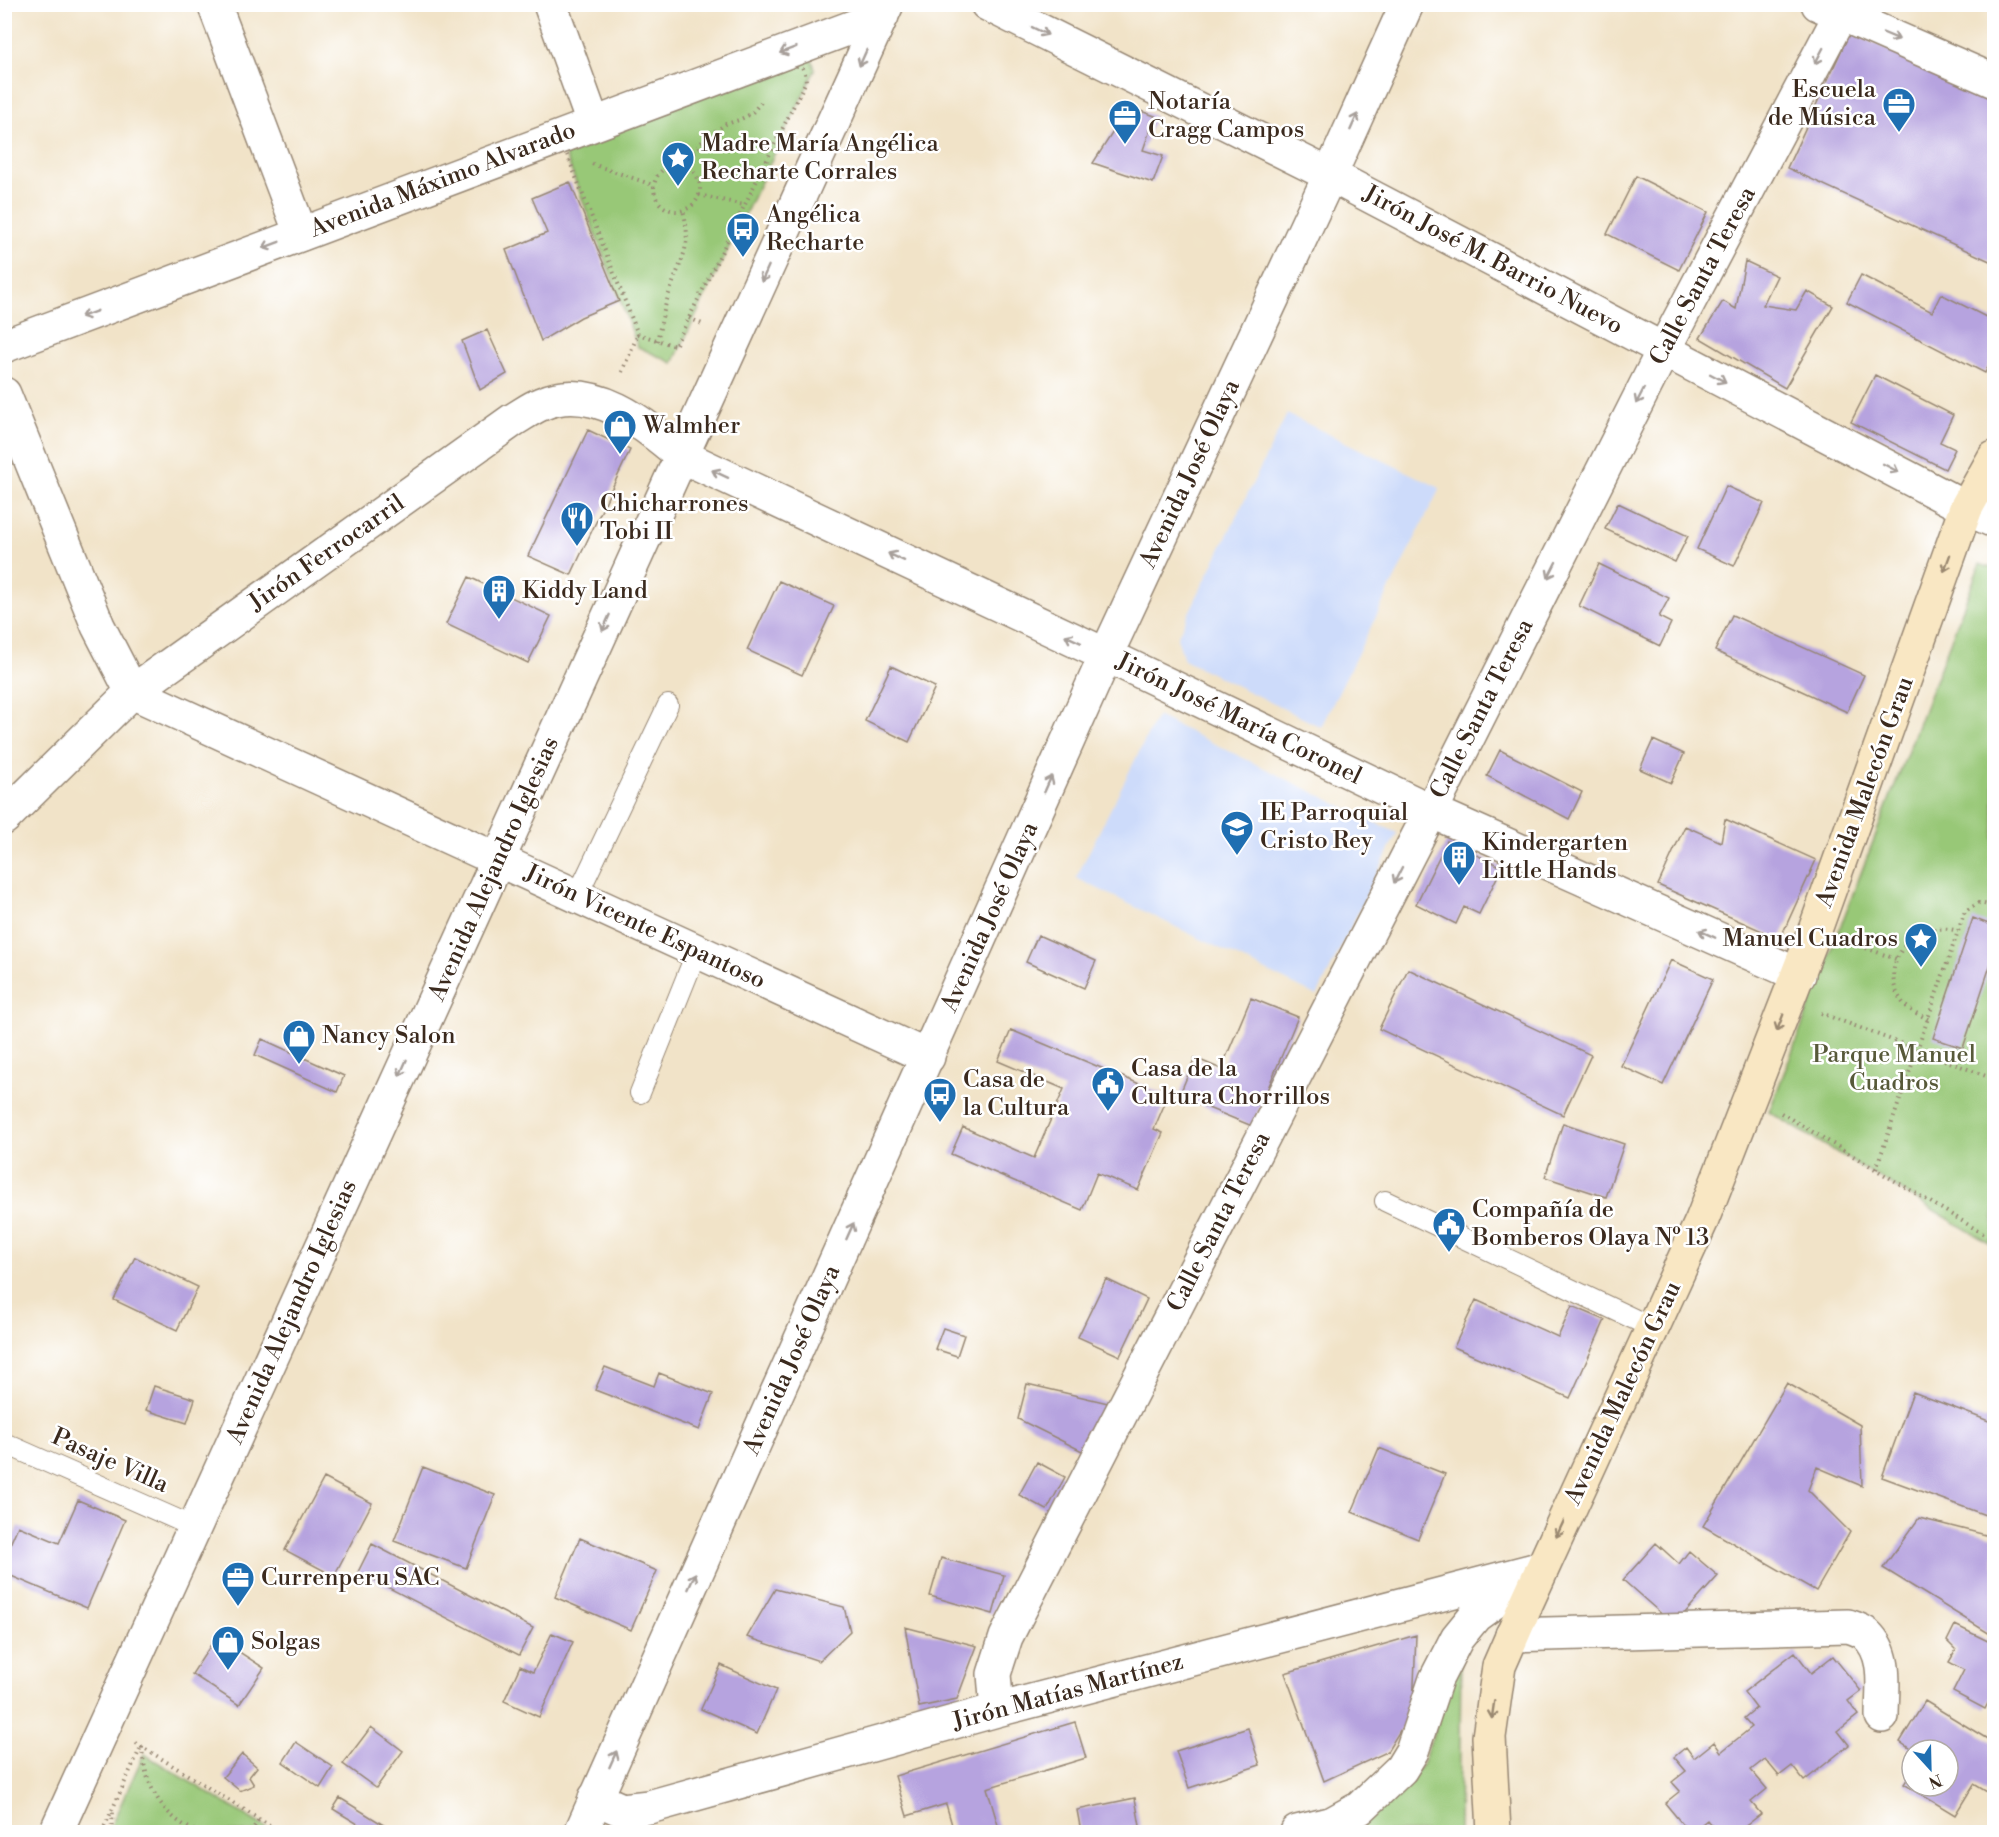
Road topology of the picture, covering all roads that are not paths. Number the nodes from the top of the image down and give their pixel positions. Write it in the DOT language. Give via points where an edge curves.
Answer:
graph roads {
  1 [pos="214,4"];
  2 [pos="550,4"];
  3 [pos="987,4"];
  4 [pos="1407,4"];
  5 [pos="1835,8"];
  6 [pos="884,10"];
  7 [pos="1995,81"];
  8 [pos="593,123"];
  9 [pos="1330,175"];
  10 [pos="301,234"];
  11 [pos="4,346"];
  12 [pos="1664,349"];
  13 [pos="4,394"];
  14 [pos="682,456"];
  15 [pos="1995,458"];
  16 [pos="1980,514"];
  17 [pos="1106,655"];
  18 [pos="132,692"];
  19 [pos="668,705"];
  20 [pos="1431,811"];
  21 [pos="4,818"];
  22 [pos="498,860"];
  23 [pos="577,896"];
  24 [pos="697,951"];
  25 [pos="1799,975"];
  26 [pos="928,1057"];
  27 [pos="640,1093"];
  28 [pos="1384,1201"];
  29 [pos="1653,1328"];
  30 [pos="4,1443"];
  31 [pos="194,1527"];
  32 [pos="1542,1568"];
  33 [pos="1512,1635"];
  34 [pos="997,1710"];
  35 [pos="1882,1716"];
  36 [pos="595,1798"];
  37 [pos="1493,1821"];
  38 [pos="56,1833"];
  39 [pos="581,1833"];
  40 [pos="1297,1833"];
  1 -- 10 [label="street"];
  2 -- 8 [label="street"];
  3 -- 9 [label="street, Jirón José M. Barrio Nuevo, one-way"];
  9 -- 4 [label="street, Avenida José Olaya, one-way"];
  5 -- 7 [label="street, one-way"];
  5 -- 12 [label="street, Calle Santa Teresa, one-way"];
  6 -- 8 [label="street, Avenida Máximo Alvarado, one-way"];
  6 -- 14 [label="street, Avenida Alejandro Iglesias, one-way"];
  8 -- 10 [label="street, Avenida Máximo Alvarado" via="566,148"];
  9 -- 12 [label="street, Jirón José M. Barrio Nuevo"];
  9 -- 17 [label="street, Avenida José Olaya"];
  10 -- 11 [label="street, Avenida Máximo Alvarado, one-way"];
  12 -- 16 [label="street, Jirón José M. Barrio Nuevo, one-way"];
  12 -- 20 [label="street, Calle Santa Teresa, one-way"];
  13 -- 18 [label="street" via="99,626"];
  17 -- 14 [label="street, Jirón José María Coronel, one-way"];
  14 -- 18 [label="street, Jirón Ferrocarril" via="654,431 608,405 567,398 542,403"];
  14 -- 22 [label="street, Avenida Alejandro Iglesias, one-way"];
  15 -- 16 [label="main road, Avenida Malecón Grau"];
  16 -- 25 [label="main road, Avenida Malecón Grau, one-way"];
  17 -- 20 [label="street, Jirón José María Coronel"];
  26 -- 17 [label="street, Avenida José Olaya, one-way"];
  18 -- 21 [label="street, Jirón Ferrocarril"];
  18 -- 22 [label="street, Jirón Vicente Espantoso"];
  19 -- 23 [label="lane"];
  25 -- 20 [label="street, Jirón José María Coronel, one-way"];
  20 -- 34 [label="street, Calle Santa Teresa, one-way" via="1006,1637 994,1674"];
  22 -- 23 [label="street, Jirón Vicente Espantoso"];
  22 -- 31 [label="street, Avenida Alejandro Iglesias, one-way"];
  23 -- 24 [label="street, Jirón Vicente Espantoso"];
  24 -- 26 [label="street, Jirón Vicente Espantoso"];
  24 -- 27 [label="lane"];
  25 -- 29 [label="main road, Avenida Malecón Grau, one-way" via="1702,1220"];
  36 -- 26 [label="street, Avenida José Olaya, one-way"];
  28 -- 29 [label="lane"];
  29 -- 32 [label="main road, Avenida Malecón Grau, one-way"];
  30 -- 31 [label="lane, Pasaje Villa"];
  31 -- 38 [label="street, Avenida Alejandro Iglesias"];
  32 -- 33 [label="main road, Avenida Malecón Grau"];
  32 -- 34 [label="street, Jirón Matías Martínez"];
  32 -- 40 [label="street" via="1475,1616 1457,1638 1436,1679 1412,1751 1401,1769 1360,1808 1333,1823"];
  33 -- 35 [label="street" via="1848,1626 1865,1633 1882,1664"];
  33 -- 37 [label="main road, Avenida Malecón Grau, one-way" via="1499,1666 1489,1737"];
  34 -- 36 [label="street, Jirón Matías Martínez" via="650,1807 622,1810"];
  36 -- 39 [label="street, Avenida José Olaya"];
}
